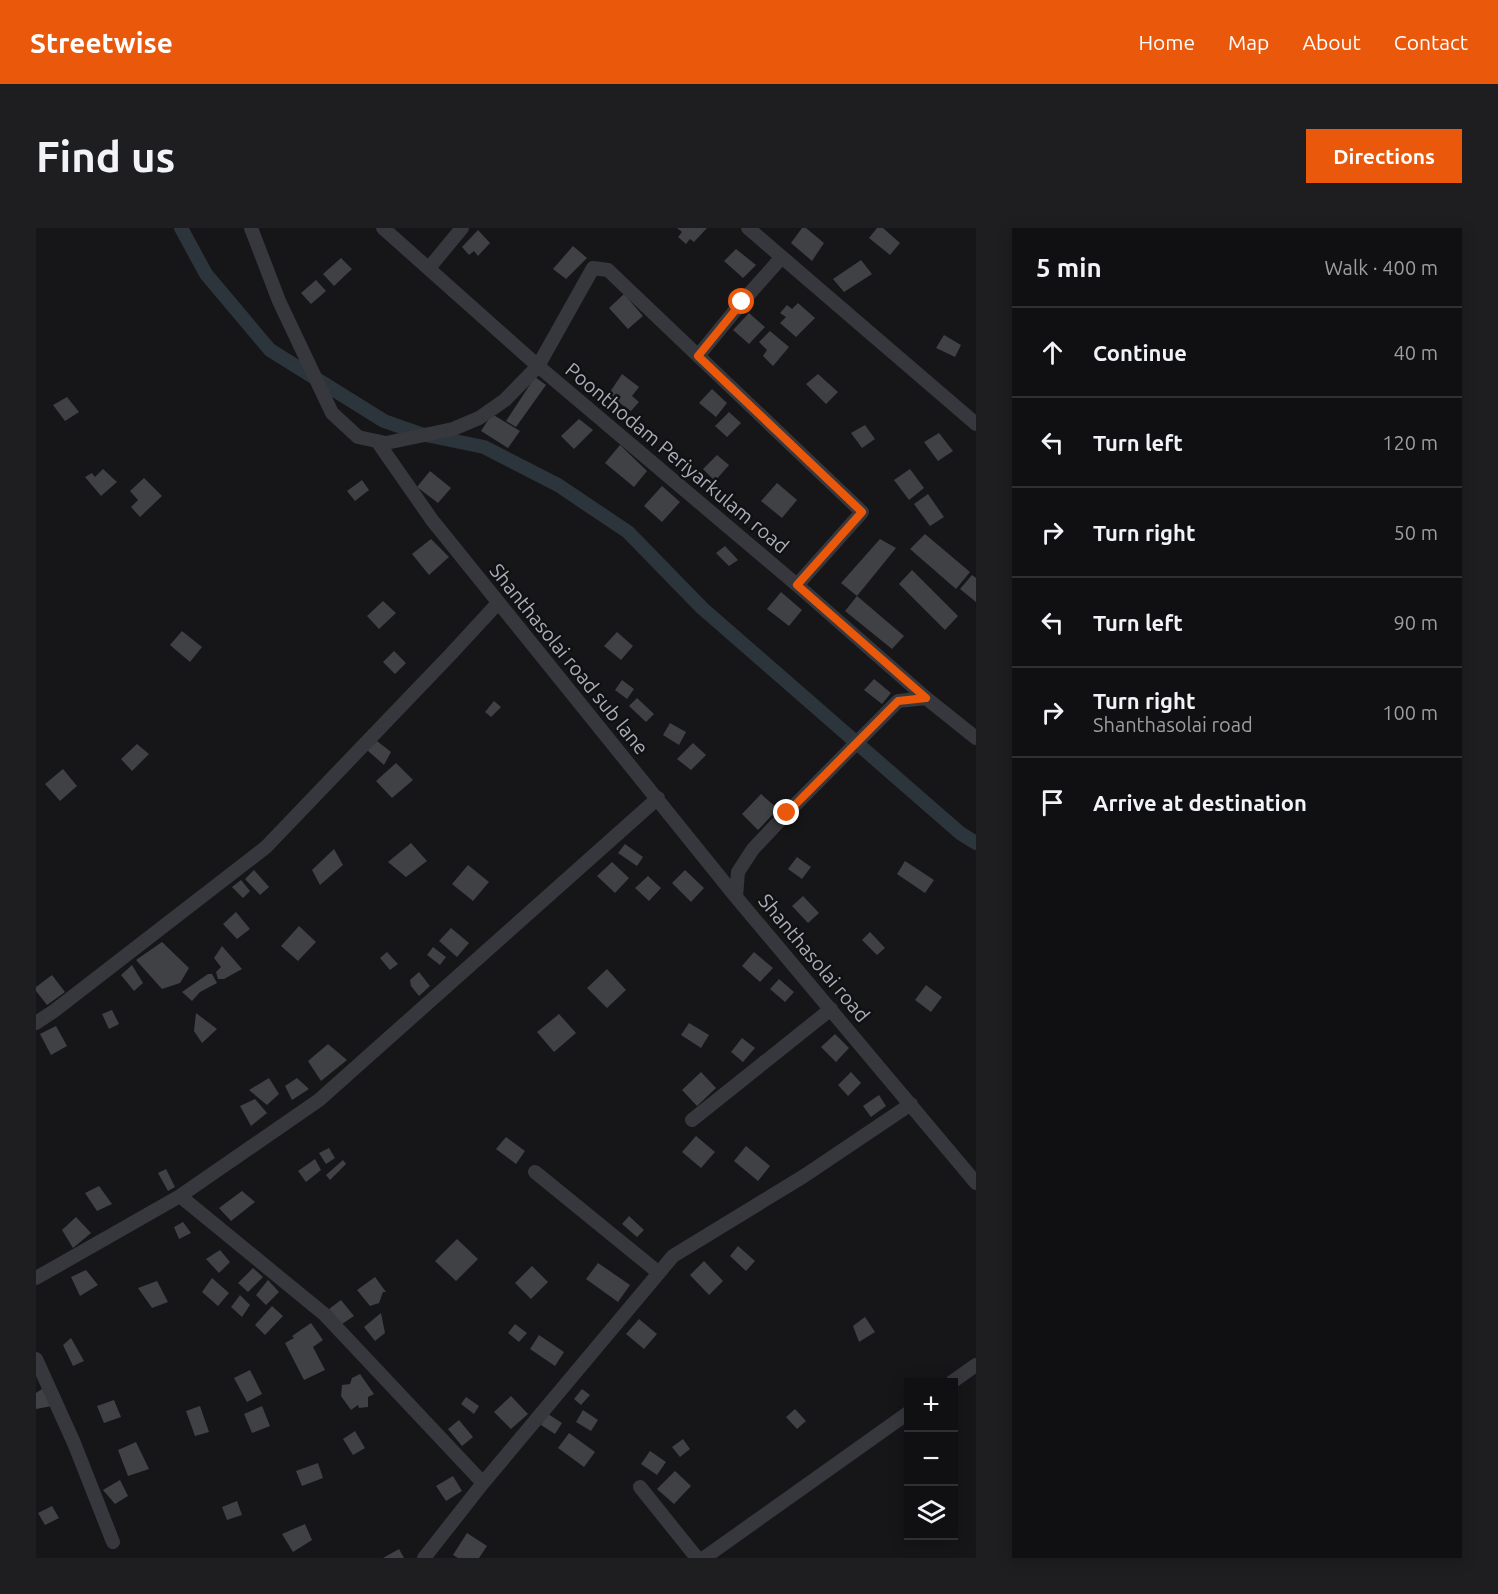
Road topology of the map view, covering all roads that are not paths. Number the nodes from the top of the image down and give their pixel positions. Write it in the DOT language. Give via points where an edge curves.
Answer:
graph roads {
  1 [pos="251,228"];
  2 [pos="462,228"];
  3 [pos="748,228"];
  4 [pos="386,229"];
  5 [pos="781,258"];
  6 [pos="429,268"];
  7 [pos="698,356"];
  8 [pos="538,366"];
  9 [pos="976,424"];
  10 [pos="377,441"];
  11 [pos="797,585"];
  12 [pos="498,603"];
  13 [pos="926,698"];
  14 [pos="976,738"];
  15 [pos="658,798"];
  16 [pos="736,897"];
  17 [pos="831,1009"];
  18 [pos="36,1023"];
  19 [pos="911,1104"];
  20 [pos="692,1120"];
  21 [pos="535,1172"];
  22 [pos="976,1183"];
  23 [pos="180,1196"];
  24 [pos="659,1273"];
  25 [pos="36,1278"];
  26 [pos="36,1359"];
  27 [pos="976,1365"];
  28 [pos="958,1378"];
  29 [pos="904,1417"];
  30 [pos="483,1483"];
  31 [pos="639,1487"];
  32 [pos="113,1542"];
  33 [pos="424,1558"];
  34 [pos="697,1558"];
  35 [pos="704,1558"];
  1 -- 10 [label="street" via="279,301 332,413 358,437"];
  2 -- 6 [label="street"];
  3 -- 5 [label="street"];
  4 -- 6 [label="street, Poonthodam Periyarkulam road"];
  5 -- 7 [label="street"];
  5 -- 9 [label="street"];
  6 -- 8 [label="street, Poonthodam Periyarkulam road"];
  7 -- 8 [label="street" via="619,279 608,270 593,268"];
  7 -- 11 [label="street" via="862,512"];
  8 -- 10 [label="street" via="505,400 479,418 453,429"];
  8 -- 11 [label="street, Poonthodam Periyarkulam road"];
  10 -- 12 [label="street, Shanthasolai road sub lane" via="432,520"];
  11 -- 13 [label="street, Poonthodam Periyarkulam road"];
  12 -- 15 [label="street, Shanthasolai road sub lane"];
  12 -- 18 [label="street" via="266,847"];
  13 -- 14 [label="street, Poonthodam Periyarkulam road"];
  13 -- 16 [label="street, Shanthasolai road" via="898,701 753,849 738,872"];
  15 -- 16 [label="street, Shanthasolai road sub lane"];
  15 -- 23 [label="street" via="319,1100"];
  16 -- 17 [label="street, Shanthasolai road"];
  17 -- 19 [label="street, Shanthasolai road"];
  17 -- 20 [label="street"];
  19 -- 22 [label="street, Shanthasolai road"];
  19 -- 24 [label="street" via="804,1176 673,1256"];
  21 -- 24 [label="street"];
  23 -- 25 [label="street"];
  23 -- 30 [label="street" via="324,1314"];
  24 -- 30 [label="street"];
  26 -- 32 [label="street"];
  27 -- 28 [label="street"];
  29 -- 35 [label="street"];
  30 -- 33 [label="street"];
  31 -- 34 [label="street"];
}
